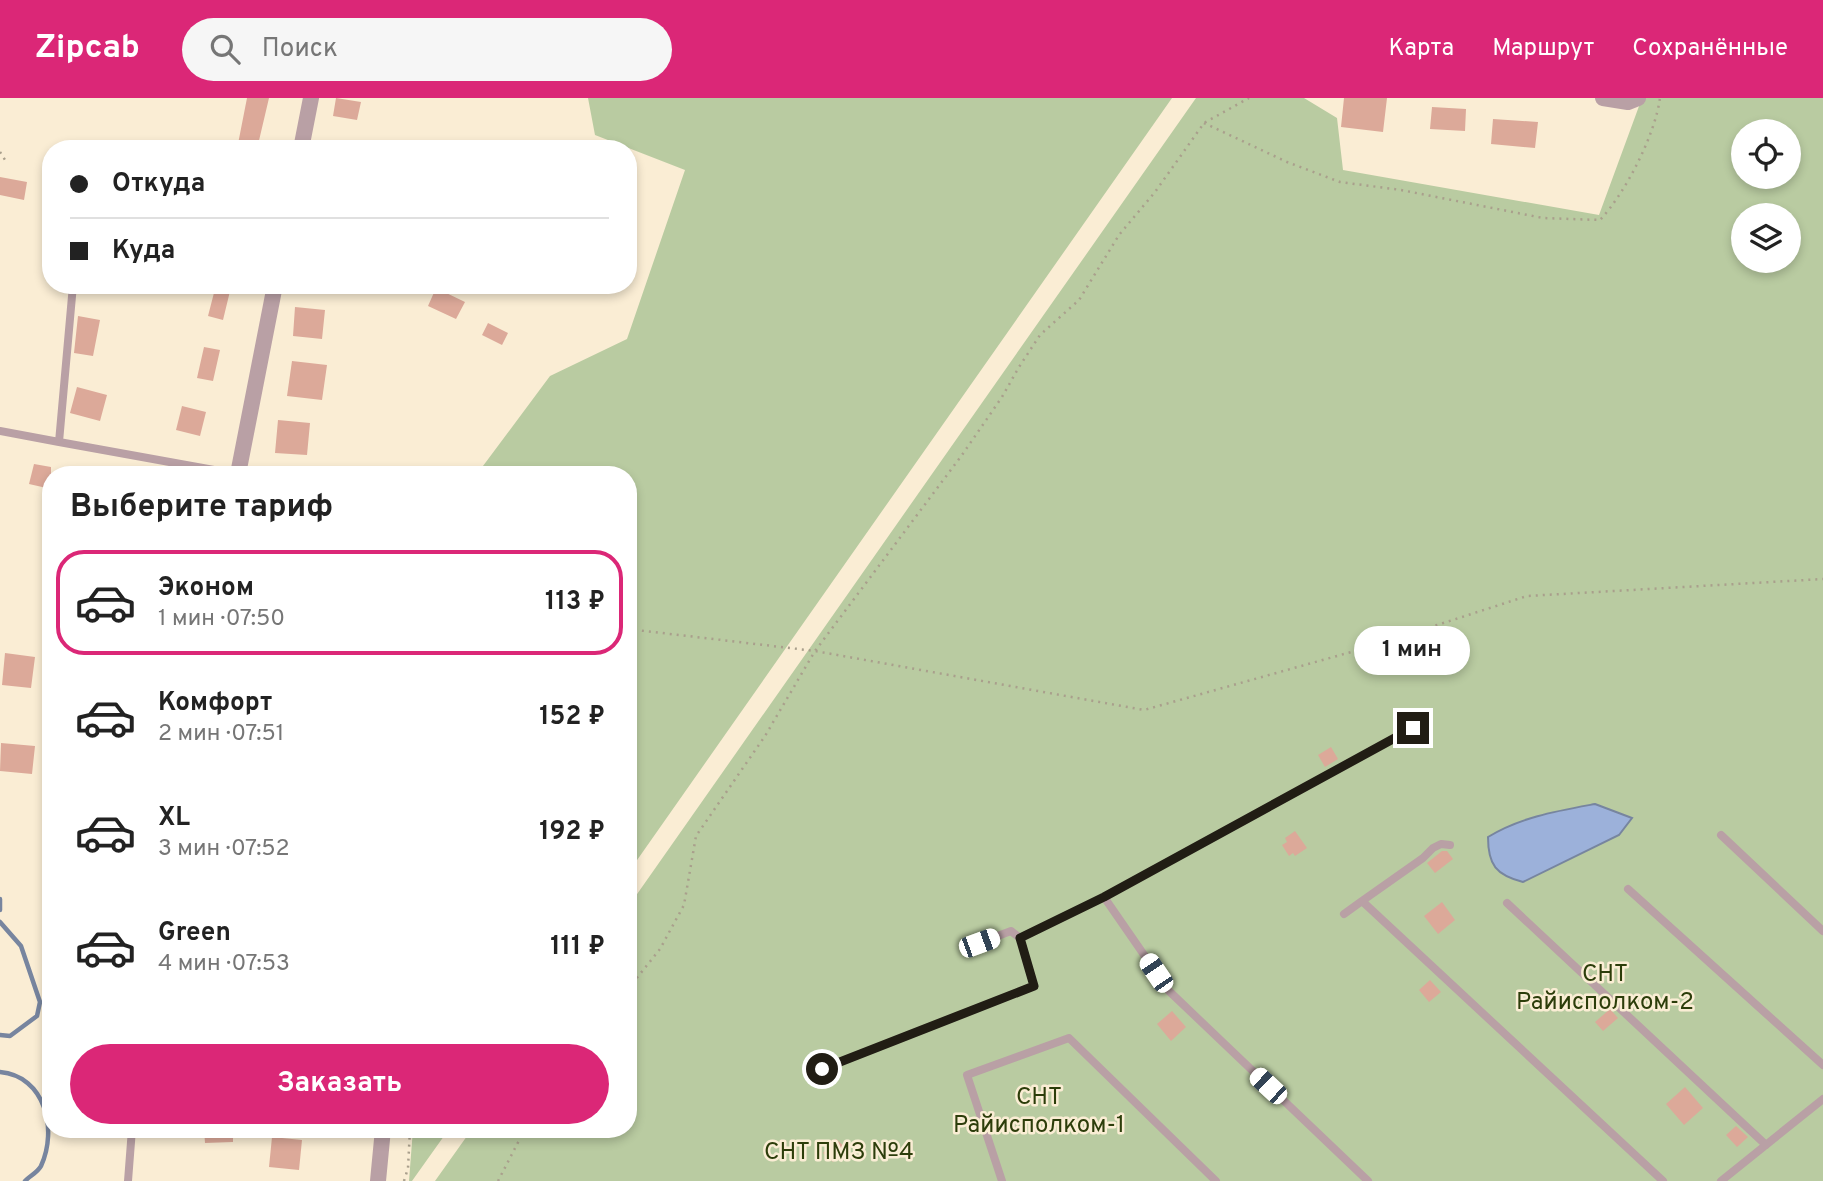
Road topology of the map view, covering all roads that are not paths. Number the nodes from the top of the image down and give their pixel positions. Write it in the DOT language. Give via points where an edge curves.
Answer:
graph roads {
  1 [pos="311,98"];
  2 [pos="1603,98"];
  3 [pos="1638,98"];
  4 [pos="303,140"];
  5 [pos="72,294"];
  6 [pos="273,294"];
  7 [pos="0,431"];
  8 [pos="60,442"];
  9 [pos="193,466"];
  10 [pos="239,466"];
  11 [pos="1413,728"];
  12 [pos="1721,835"];
  13 [pos="1450,845"];
  14 [pos="1628,889"];
  15 [pos="1104,897"];
  16 [pos="1362,901"];
  17 [pos="1507,903"];
  18 [pos="1344,914"];
  19 [pos="1823,931"];
  20 [pos="1020,938"];
  21 [pos="979,943"];
  22 [pos="1823,1065"];
  23 [pos="822,1069"];
  24 [pos="1823,1099"];
  25 [pos="131,1138"];
  26 [pos="382,1138"];
  27 [pos="1766,1145"];
  28 [pos="128,1181"];
  29 [pos="378,1181"];
  30 [pos="1002,1181"];
  31 [pos="1216,1181"];
  32 [pos="1368,1181"];
  33 [pos="1663,1181"];
  34 [pos="1722,1181"];
  1 -- 4 [label="street"];
  2 -- 3 [label="street" via="1628,102"];
  5 -- 8 [label="lane"];
  6 -- 10 [label="street"];
  7 -- 8 [label="lane"];
  8 -- 9 [label="lane"];
  11 -- 15 [label="lane"];
  12 -- 19 [label="lane"];
  13 -- 16 [label="lane" via="1433,848"];
  14 -- 22 [label="lane"];
  15 -- 20 [label="lane"];
  15 -- 32 [label="lane" via="1169,991"];
  16 -- 18 [label="lane"];
  16 -- 33 [label="lane"];
  17 -- 27 [label="lane"];
  20 -- 21 [label="lane" via="1011,931"];
  20 -- 23 [label="lane" via="1034,986"];
  24 -- 27 [label="lane"];
  25 -- 28 [label="lane"];
  26 -- 29 [label="street"];
  27 -- 34 [label="lane"];
  30 -- 31 [label="lane" via="967,1075 1069,1038"];
}
